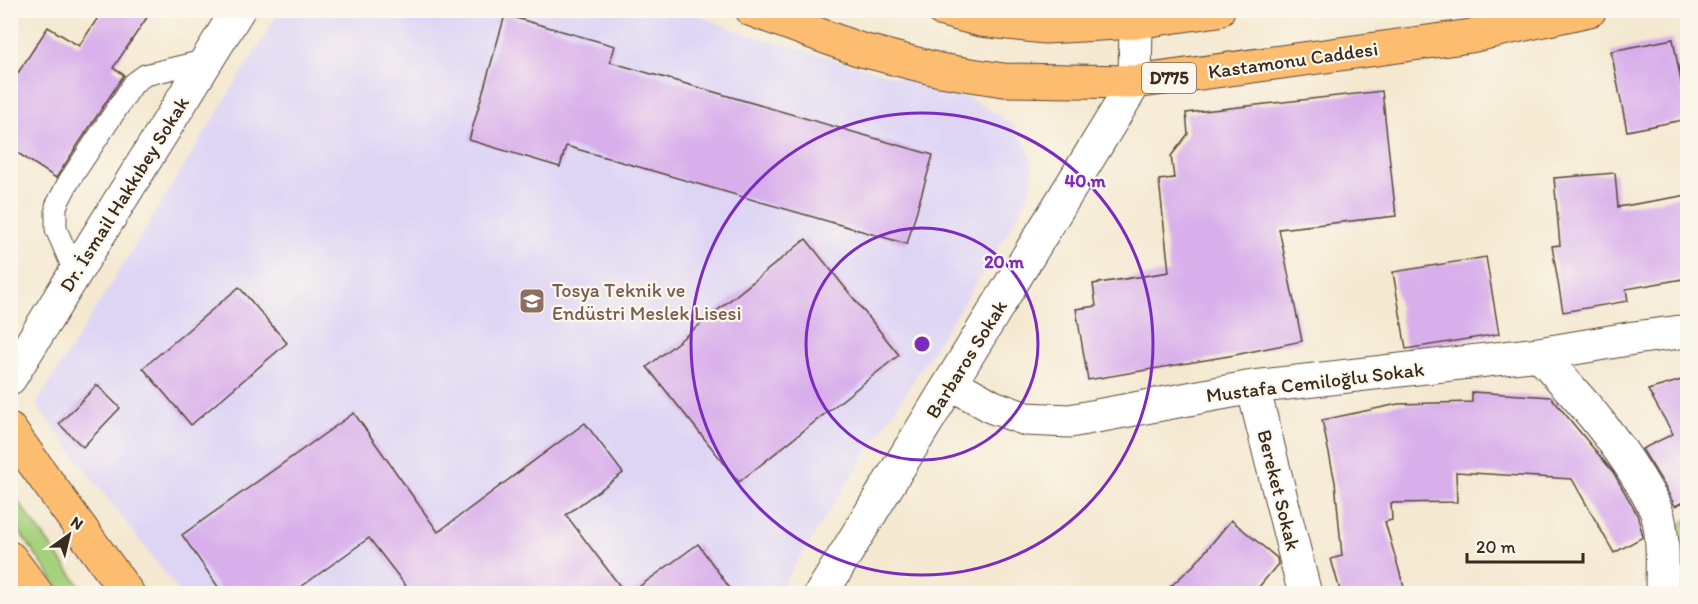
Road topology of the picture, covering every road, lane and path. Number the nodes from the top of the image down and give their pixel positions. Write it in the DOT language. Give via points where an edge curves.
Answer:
graph roads {
  1 [pos="238,10"];
  2 [pos="752,10"];
  3 [pos="943,10"];
  4 [pos="1218,10"];
  5 [pos="1590,10"];
  6 [pos="1136,22"];
  7 [pos="207,60"];
  8 [pos="1135,82"];
  9 [pos="75,273"];
  10 [pos="1688,331"];
  11 [pos="1539,354"];
  12 [pos="10,378"];
  13 [pos="951,383"];
  14 [pos="1253,387"];
  15 [pos="10,430"];
  16 [pos="10,558"];
  17 [pos="37,594"];
  18 [pos="128,594"];
  19 [pos="821,594"];
  20 [pos="1305,594"];
  21 [pos="1662,594"];
  1 -- 7 [label="street, Dr. İsmail Hakkıbey Sokak"];
  2 -- 8 [label="main road, Kastamonu Caddesi / D775" via="858,49 939,70 1003,80"];
  3 -- 6 [label="main road" via="981,20 1045,27"];
  4 -- 6 [label="main road"];
  5 -- 8 [label="main road, Kastamonu Caddesi / D775" via="1471,36"];
  6 -- 8 [label="street"];
  7 -- 9 [label="street, Dr. İsmail Hakkıbey Sokak"];
  7 -- 9 [label="lane" via="145,75 134,83 69,181 56,206 56,229"];
  8 -- 13 [label="street, Barbaros Sokak"];
  9 -- 12 [label="street, Dr. İsmail Hakkıbey Sokak"];
  10 -- 11 [label="street, Mustafa Cemiloğlu Sokak"];
  11 -- 14 [label="street, Mustafa Cemiloğlu Sokak"];
  11 -- 21 [label="street" via="1622,449 1647,493 1661,529"];
  13 -- 14 [label="street, Mustafa Cemiloğlu Sokak" via="993,407 1026,419 1070,421"];
  13 -- 19 [label="street, Barbaros Sokak"];
  14 -- 20 [label="street, Bereket Sokak"];
  15 -- 18 [label="main road"];
  16 -- 17 [label="main road"];
}
